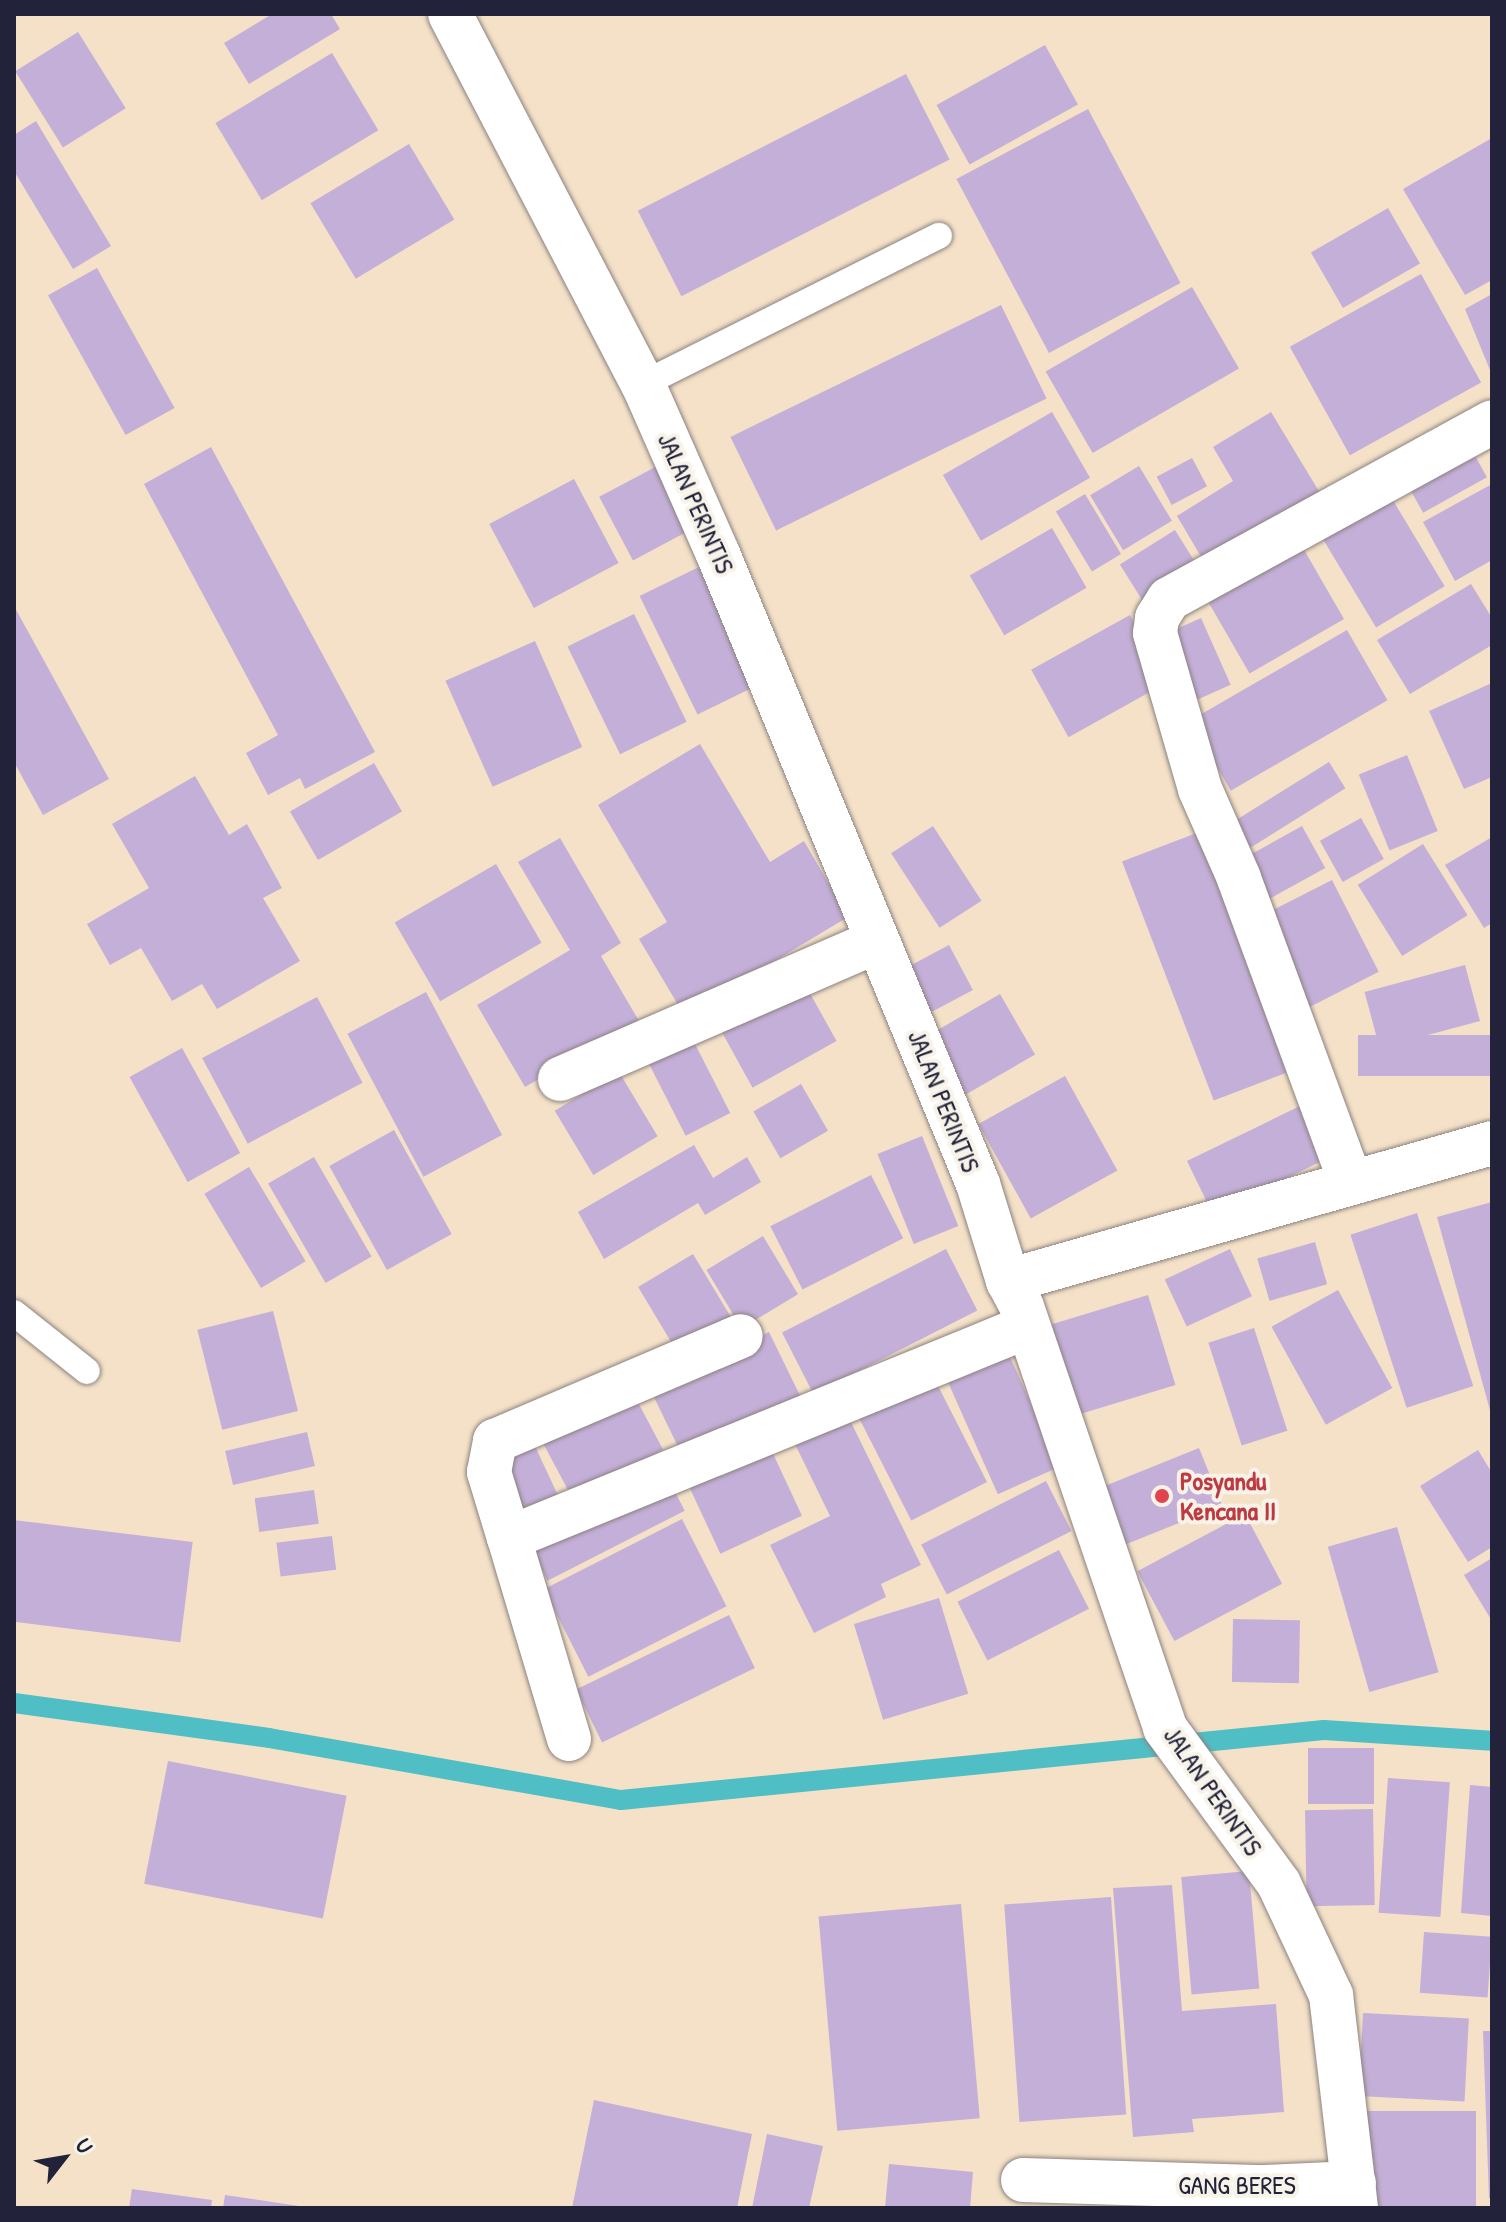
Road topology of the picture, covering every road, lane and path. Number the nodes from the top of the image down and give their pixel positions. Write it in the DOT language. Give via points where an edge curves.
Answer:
graph roads {
  1 [pos="450,14"];
  2 [pos="939,236"];
  3 [pos="643,384"];
  4 [pos="1492,422"];
  5 [pos="877,941"];
  6 [pos="560,1079"];
  7 [pos="1492,1143"];
  8 [pos="1351,1183"];
  9 [pos="1008,1281"];
  10 [pos="14,1313"];
  11 [pos="1026,1327"];
  12 [pos="741,1336"];
  13 [pos="87,1371"];
  14 [pos="509,1538"];
  15 [pos="569,1739"];
  16 [pos="1023,2180"];
  17 [pos="1355,2196"];
  1 -- 3 [label="street, JALAN PERINTIS"];
  2 -- 3 [label="lane"];
  3 -- 5 [label="street, JALAN PERINTIS"];
  4 -- 8 [label="street" via="1169,599 1157,618 1155,633 1200,789 1239,878"];
  5 -- 6 [label="street"];
  5 -- 9 [label="street, JALAN PERINTIS" via="978,1184"];
  7 -- 8 [label="street"];
  8 -- 9 [label="street"];
  9 -- 11 [label="street, JALAN PERINTIS"];
  10 -- 13 [label="lane"];
  11 -- 14 [label="street"];
  11 -- 17 [label="street, JALAN PERINTIS" via="1165,1728 1279,1884 1331,1995"];
  12 -- 14 [label="street" via="495,1441 489,1472"];
  14 -- 15 [label="street"];
  16 -- 17 [label="street, GANG BERES" via="1265,2187"];
}
